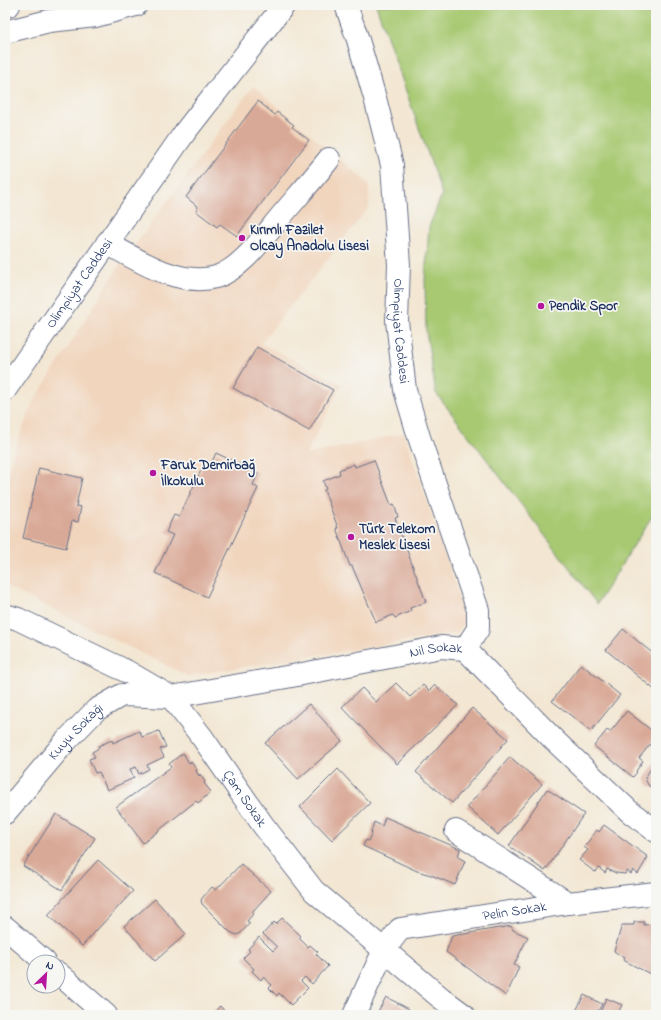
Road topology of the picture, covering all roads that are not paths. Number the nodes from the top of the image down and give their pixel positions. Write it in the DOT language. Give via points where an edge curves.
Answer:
graph roads {
  1 [pos="8,5"];
  2 [pos="136,5"];
  3 [pos="284,5"];
  4 [pos="346,5"];
  5 [pos="5,6"];
  6 [pos="95,11"];
  7 [pos="5,32"];
  8 [pos="330,159"];
  9 [pos="107,243"];
  10 [pos="5,390"];
  11 [pos="5,615"];
  12 [pos="466,649"];
  13 [pos="171,697"];
  14 [pos="5,813"];
  15 [pos="456,831"];
  16 [pos="656,831"];
  17 [pos="656,893"];
  18 [pos="568,902"];
  19 [pos="5,927"];
  20 [pos="384,950"];
  21 [pos="36,954"];
  22 [pos="66,980"];
  23 [pos="106,1015"];
  24 [pos="354,1015"];
  25 [pos="464,1015"];
  1 -- 5 [label="street"];
  2 -- 6 [label="street"];
  3 -- 9 [label="street, Olimpiyat Caddesi" via="184,132"];
  4 -- 12 [label="street, Olimpiyat Caddesi" via="373,91 392,165 399,265 397,320 405,390 478,610 478,629"];
  6 -- 7 [label="street"];
  8 -- 9 [label="street" via="239,264 215,277 191,278 170,274 152,268"];
  9 -- 10 [label="street, Olimpiyat Caddesi"];
  11 -- 13 [label="street, Çam Sokak" via="128,672"];
  12 -- 13 [label="street, Nil Sokak" via="441,647"];
  12 -- 16 [label="street, Nil Sokak" via="554,740 630,812"];
  13 -- 14 [label="street, Kuyu Sokağı" via="122,695 96,710 65,742"];
  13 -- 20 [label="street, Çam Sokak" via="314,891"];
  15 -- 18 [label="street"];
  17 -- 18 [label="street, Pelin Sokak"];
  18 -- 20 [label="street, Pelin Sokak" via="400,929"];
  19 -- 21 [label="street"];
  20 -- 24 [label="street, Pelin Sokak"];
  20 -- 25 [label="street, Çam Sokak"];
  22 -- 23 [label="street"];
}
